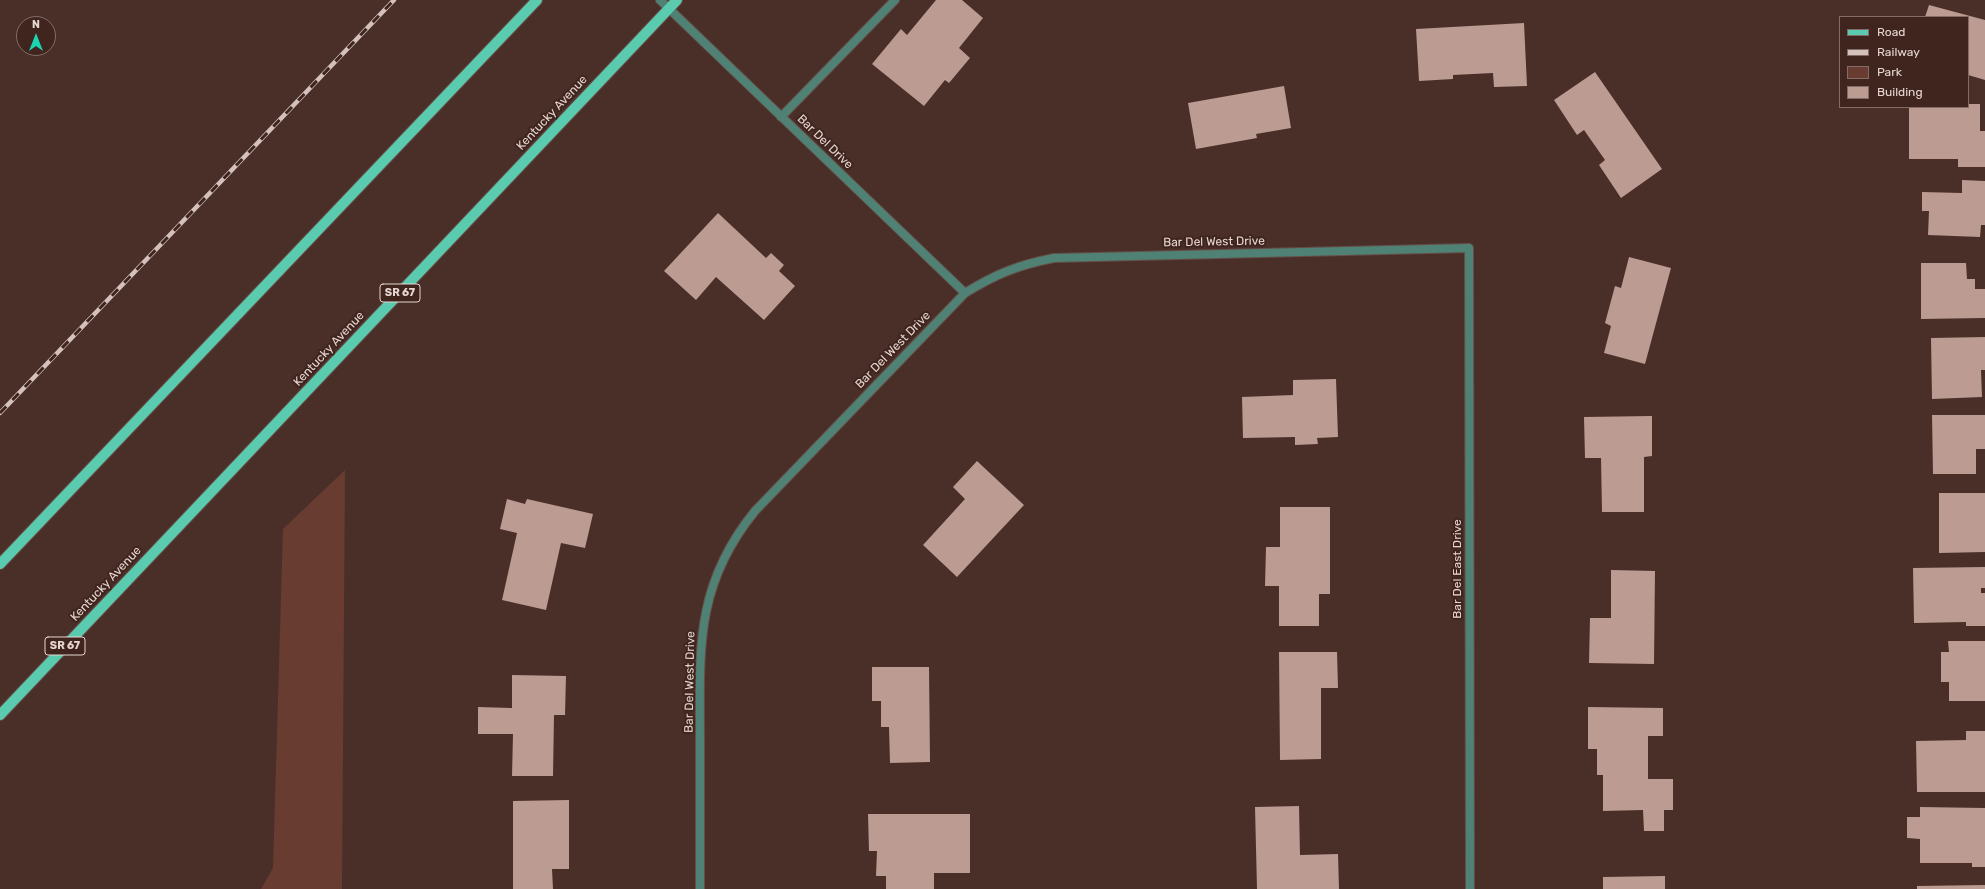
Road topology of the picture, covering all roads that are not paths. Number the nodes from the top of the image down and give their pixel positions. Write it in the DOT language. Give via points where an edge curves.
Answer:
graph roads {
  1 [pos="537,0"];
  2 [pos="660,0"];
  3 [pos="677,0"];
  4 [pos="895,0"];
  5 [pos="668,8"];
  6 [pos="781,117"];
  7 [pos="1469,248"];
  8 [pos="965,294"];
  9 [pos="0,564"];
  10 [pos="0,715"];
  11 [pos="700,889"];
  12 [pos="1470,889"];
  1 -- 9 [label="main road"];
  2 -- 5 [label="street"];
  3 -- 5 [label="main road, Kentucky Avenue / SR 67"];
  4 -- 6 [label="street"];
  5 -- 6 [label="street, Bar Del Drive"];
  5 -- 10 [label="main road, Kentucky Avenue / SR 67"];
  6 -- 8 [label="street, Bar Del Drive"];
  7 -- 8 [label="street, Bar Del West Drive" via="1054,258 1019,265 987,279"];
  7 -- 12 [label="street, Bar Del East Drive"];
  8 -- 11 [label="street, Bar Del West Drive" via="755,511 719,566 706,607 700,644"];
}
